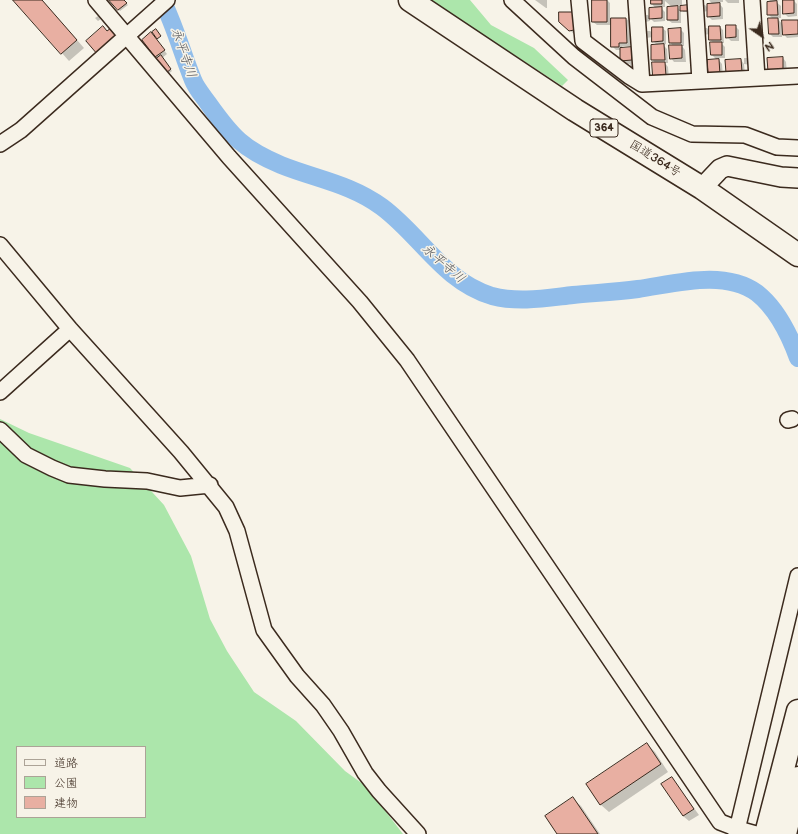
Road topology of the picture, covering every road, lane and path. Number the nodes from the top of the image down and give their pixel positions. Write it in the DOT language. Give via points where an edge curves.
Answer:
graph roads {
  1 [pos="96,0"];
  2 [pos="167,0"];
  3 [pos="410,0"];
  4 [pos="512,0"];
  5 [pos="579,0"];
  6 [pos="636,0"];
  7 [pos="695,0"];
  8 [pos="752,0"];
  9 [pos="127,36"];
  10 [pos="798,76"];
  11 [pos="757,78"];
  12 [pos="700,81"];
  13 [pos="642,84"];
  14 [pos="0,144"];
  15 [pos="798,148"];
  16 [pos="798,178"];
  17 [pos="702,188"];
  18 [pos="0,244"];
  19 [pos="798,255"];
  20 [pos="70,329"];
  21 [pos="0,392"];
  22 [pos="0,430"];
  23 [pos="210,485"];
  24 [pos="798,576"];
  25 [pos="798,711"];
  26 [pos="798,778"];
  27 [pos="737,832"];
  28 [pos="418,834"];
  29 [pos="756,834"];
  30 [pos="766,834"];
  31 [pos="785,834"];
  1 -- 9 [label="street"];
  2 -- 9 [label="street"];
  3 -- 17 [label="highway, 国道364号 / 364" via="575,110"];
  4 -- 15 [label="street" via="574,57 652,117 692,134 745,136 777,147"];
  5 -- 13 [label="street" via="583,41"];
  6 -- 13 [label="street"];
  7 -- 12 [label="street"];
  8 -- 11 [label="street"];
  9 -- 14 [label="street" via="21,130"];
  9 -- 27 [label="street" via="229,157 360,302 407,360 720,822"];
  10 -- 11 [label="street"];
  11 -- 12 [label="street"];
  12 -- 13 [label="street"];
  16 -- 17 [label="main road" via="727,166 720,169"];
  17 -- 19 [label="highway, 国道364号 / 364"];
  18 -- 20 [label="street"];
  20 -- 21 [label="street"];
  20 -- 23 [label="street"];
  22 -- 23 [label="street" via="26,455 69,474 147,481 180,488"];
  23 -- 28 [label="street" via="226,507 237,531 264,630 323,705 365,773"];
  24 -- 27 [label="street"];
  25 -- 30 [label="highway"];
  26 -- 31 [label="highway"];
  27 -- 29 [label="street"];
}
